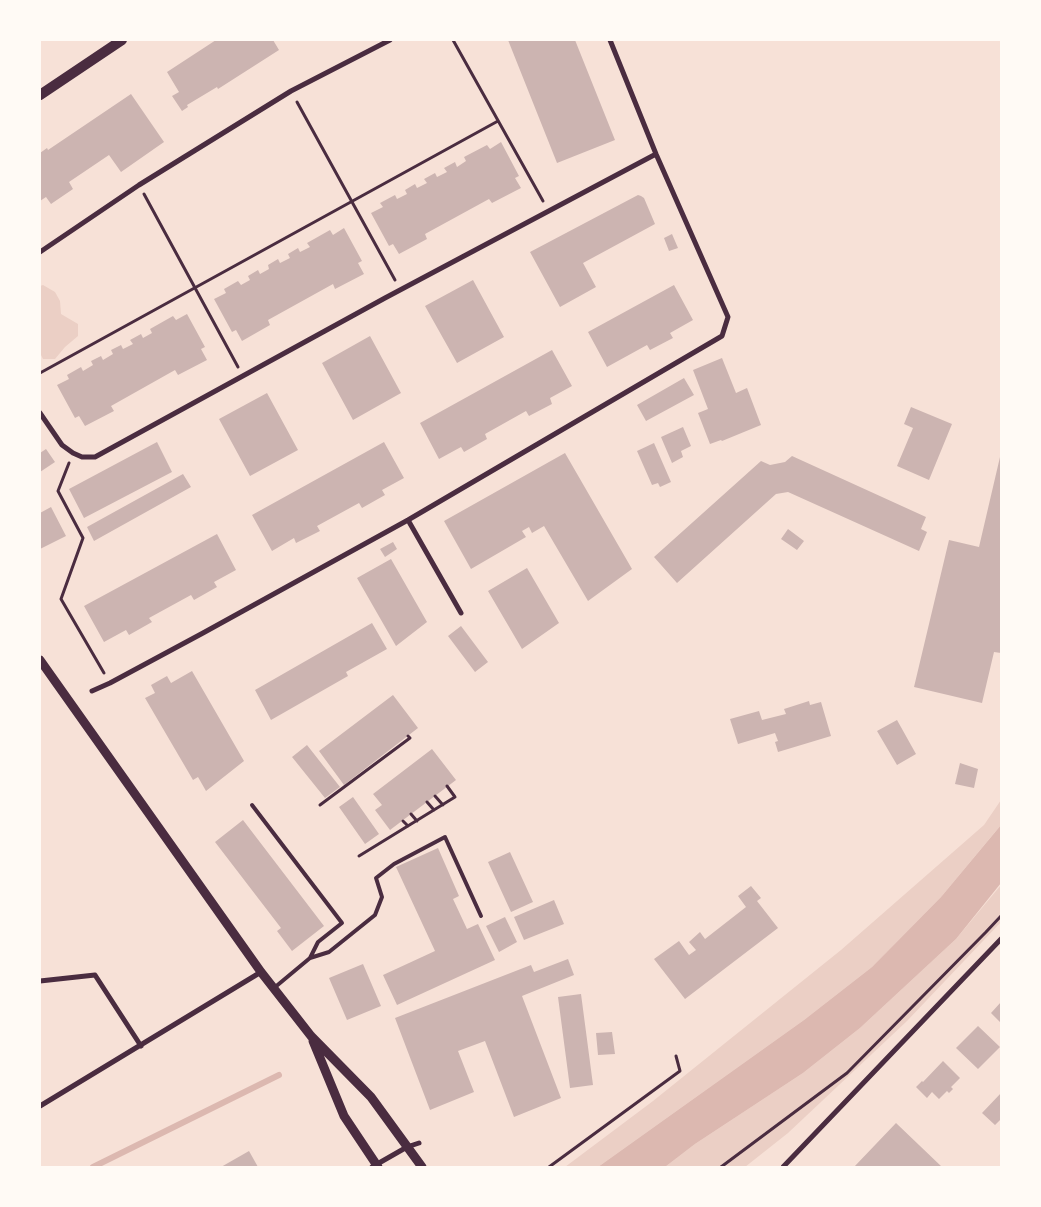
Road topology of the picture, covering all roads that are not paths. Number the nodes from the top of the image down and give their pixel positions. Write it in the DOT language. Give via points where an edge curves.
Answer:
graph roads {
  1 [pos="122,40"];
  2 [pos="390,40"];
  3 [pos="610,40"];
  4 [pos="40,95"];
  5 [pos="656,154"];
  6 [pos="40,252"];
  7 [pos="40,413"];
  8 [pos="408,520"];
  9 [pos="461,613"];
  10 [pos="40,660"];
  11 [pos="92,691"];
  12 [pos="252,805"];
  13 [pos="481,916"];
  14 [pos="1001,939"];
  15 [pos="310,958"];
  16 [pos="261,972"];
  17 [pos="40,981"];
  18 [pos="274,988"];
  19 [pos="311,1036"];
  20 [pos="141,1046"];
  21 [pos="40,1106"];
  22 [pos="419,1143"];
  23 [pos="408,1147"];
  24 [pos="376,1166"];
  25 [pos="422,1167"];
  26 [pos="782,1167"];
  1 -- 4 [label="main road"];
  2 -- 6 [label="street" via="291,91 139,185"];
  3 -- 5 [label="street"];
  5 -- 7 [label="street" via="95,457 72,453 62,445"];
  5 -- 8 [label="street" via="728,317 722,336"];
  8 -- 9 [label="street"];
  8 -- 11 [label="street"];
  10 -- 16 [label="street"];
  12 -- 15 [label="lane" via="342,923 318,942"];
  13 -- 15 [label="lane" via="445,837 394,864 376,878 382,897 375,915 329,952"];
  14 -- 26 [label="street"];
  15 -- 18 [label="lane"];
  16 -- 18 [label="street"];
  16 -- 20 [label="street"];
  17 -- 20 [label="street" via="95,975"];
  18 -- 19 [label="street"];
  19 -- 23 [label="street" via="371,1097"];
  19 -- 24 [label="street" via="344,1116"];
  20 -- 21 [label="street"];
  22 -- 23 [label="street"];
  23 -- 24 [label="street"];
  23 -- 25 [label="street"];
}
